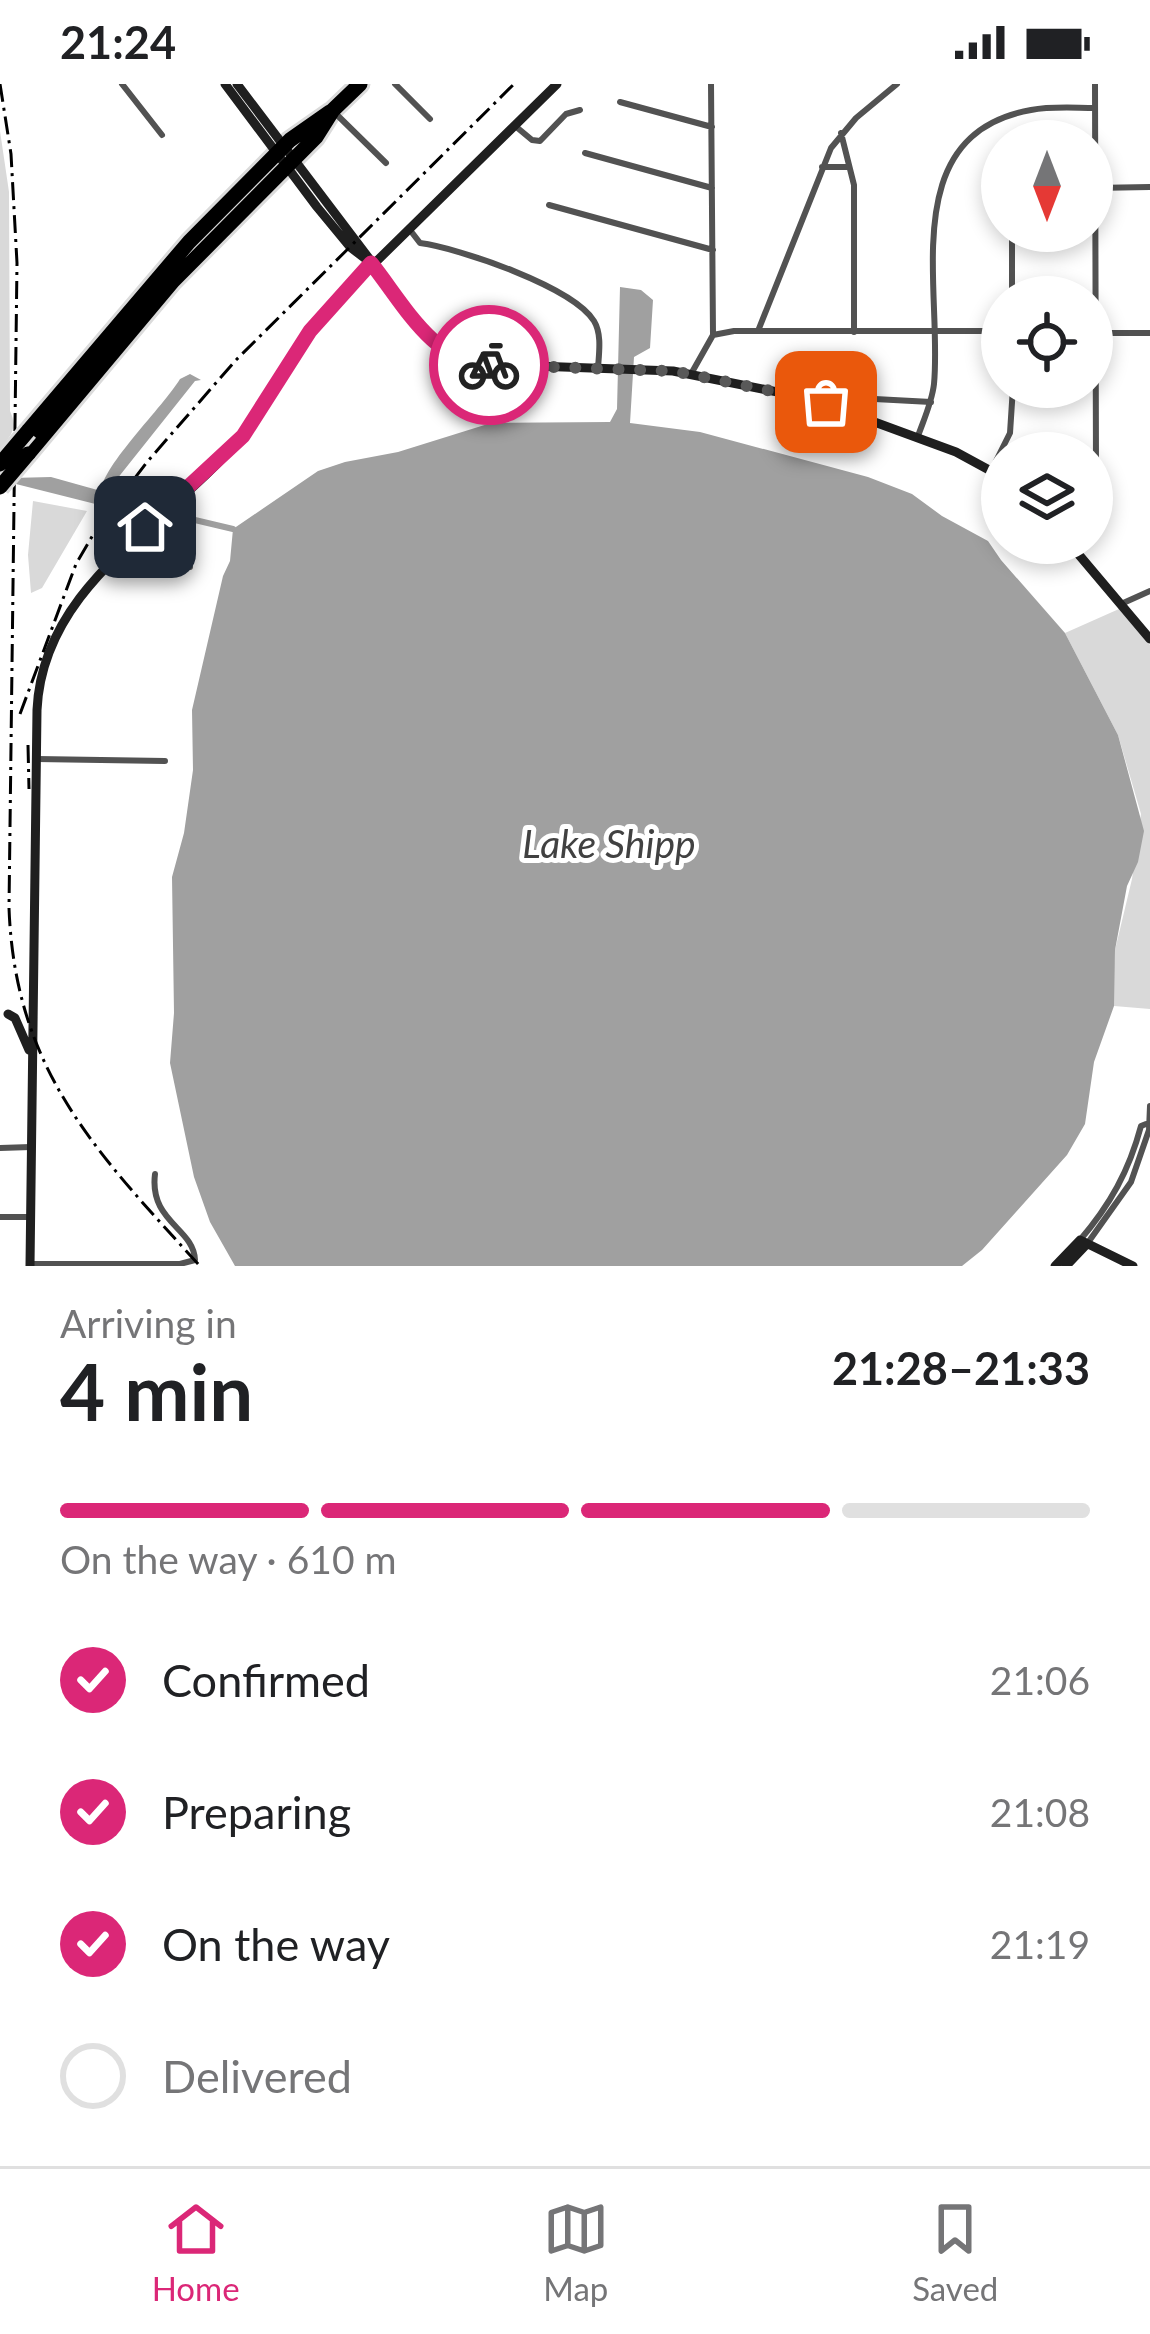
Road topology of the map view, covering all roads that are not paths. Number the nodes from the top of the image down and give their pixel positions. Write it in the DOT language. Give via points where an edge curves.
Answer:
graph roads {
  1 [pos="122,84"];
  2 [pos="225,84"];
  3 [pos="237,84"];
  4 [pos="395,84"];
  5 [pos="557,84"];
  6 [pos="711,84"];
  7 [pos="897,84"];
  8 [pos="1095,84"];
  9 [pos="354,86"];
  10 [pos="620,102"];
  11 [pos="1095,108"];
  12 [pos="333,110"];
  13 [pos="580,110"];
  14 [pos="430,119"];
  15 [pos="1095,120"];
  16 [pos="514,125"];
  17 [pos="712,128"];
  18 [pos="841,133"];
  19 [pos="162,135"];
  20 [pos="585,153"];
  21 [pos="285,156"];
  22 [pos="386,163"];
  23 [pos="848,166"];
  24 [pos="822,167"];
  25 [pos="712,188"];
  26 [pos="1113,188"];
  27 [pos="1150,188"];
  28 [pos="548,205"];
  29 [pos="407,227"];
  30 [pos="713,250"];
  31 [pos="371,263"];
  32 [pos="933,331"];
  33 [pos="981,331"];
  34 [pos="758,332"];
  35 [pos="854,332"];
  36 [pos="1113,333"];
  37 [pos="1150,333"];
  38 [pos="713,335"];
  39 [pos="602,368"];
  40 [pos="691,374"];
  41 [pos="931,402"];
  42 [pos="833,404"];
  43 [pos="918,436"];
  44 [pos="0,464"];
  45 [pos="981,464"];
  46 [pos="0,488"];
  47 [pos="110,563"];
  48 [pos="1087,564"];
  49 [pos="190,566"];
  50 [pos="1150,591"];
  51 [pos="1120,604"];
  52 [pos="1150,639"];
  53 [pos="36,759"];
  54 [pos="165,761"];
  55 [pos="4,1014"];
  56 [pos="33,1014"];
  57 [pos="32,1058"];
  58 [pos="1150,1106"];
  59 [pos="1148,1124"];
  60 [pos="0,1148"];
  61 [pos="31,1148"];
  62 [pos="1132,1169"];
  63 [pos="155,1174"];
  64 [pos="1150,1177"];
  65 [pos="0,1217"];
  66 [pos="31,1217"];
  67 [pos="1083,1242"];
  68 [pos="158,1264"];
  69 [pos="30,1265"];
  70 [pos="1055,1266"];
  71 [pos="1066,1266"];
  72 [pos="1133,1266"];
  1 -- 19 [label="street"];
  2 -- 21 [label="street"];
  3 -- 21 [label="street"];
  4 -- 14 [label="street"];
  5 -- 16 [label="street"];
  6 -- 17 [label="street"];
  7 -- 18 [label="street"];
  8 -- 11 [label="street"];
  9 -- 12 [label="highway"];
  10 -- 17 [label="street"];
  11 -- 15 [label="street"];
  11 -- 32 [label="street" via="1009,116 980,132 952,163 934,207"];
  12 -- 21 [label="highway" via="316,137"];
  12 -- 22 [label="street"];
  13 -- 16 [label="street" via="540,140"];
  16 -- 29 [label="street"];
  17 -- 25 [label="street"];
  18 -- 23 [label="street"];
  18 -- 24 [label="street"];
  20 -- 25 [label="street"];
  21 -- 31 [label="street" via="350,247"];
  21 -- 44 [label="highway, bridge" via="188,242"];
  21 -- 46 [label="highway, bridge"];
  23 -- 24 [label="street"];
  23 -- 35 [label="street"];
  24 -- 34 [label="street"];
  25 -- 30 [label="street"];
  26 -- 27 [label="street"];
  28 -- 30 [label="street"];
  29 -- 31 [label="street"];
  29 -- 39 [label="street" via="420,243 525,276 586,311 599,332"];
  30 -- 38 [label="street"];
  31 -- 39 [label="street" via="455,358"];
  31 -- 47 [label="street" via="310,331 243,436"];
  32 -- 33 [label="street"];
  32 -- 35 [label="street"];
  32 -- 41 [label="street"];
  34 -- 35 [label="street"];
  34 -- 38 [label="street"];
  36 -- 37 [label="street"];
  38 -- 40 [label="street"];
  39 -- 40 [label="street"];
  40 -- 42 [label="street"];
  41 -- 42 [label="street"];
  41 -- 43 [label="street"];
  42 -- 43 [label="street"];
  43 -- 45 [label="street"];
  47 -- 49 [label="street"];
  47 -- 53 [label="street" via="47,658"];
  48 -- 51 [label="street"];
  50 -- 51 [label="street"];
  51 -- 52 [label="street"];
  53 -- 54 [label="street"];
  53 -- 56 [label="street"];
  55 -- 56 [label="street"];
  55 -- 57 [label="street" via="15,1018"];
  56 -- 57 [label="street"];
  57 -- 61 [label="street"];
  58 -- 59 [label="street"];
  59 -- 62 [label="street"];
  60 -- 61 [label="street"];
  61 -- 66 [label="street"];
  62 -- 64 [label="street"];
  62 -- 67 [label="street" via="1115,1210"];
  63 -- 68 [label="street" via="156,1202 196,1254 188,1264"];
  65 -- 66 [label="street"];
  66 -- 69 [label="street"];
  67 -- 70 [label="street"];
  67 -- 71 [label="street"];
  67 -- 72 [label="street"];
  68 -- 69 [label="street"];
}
